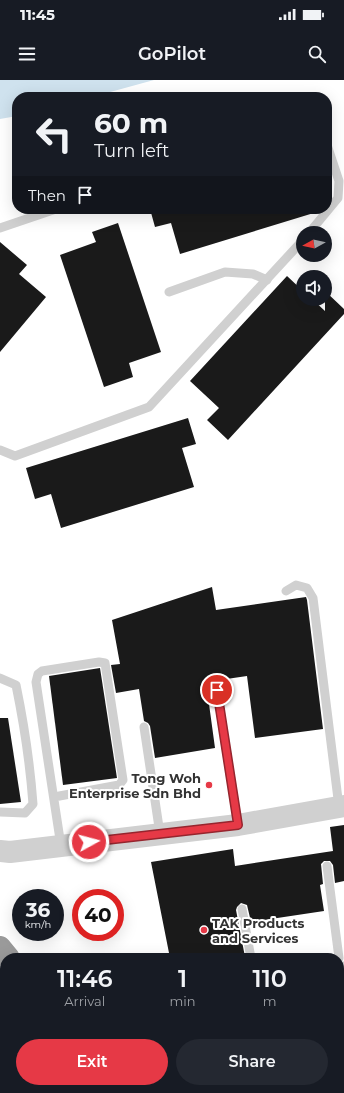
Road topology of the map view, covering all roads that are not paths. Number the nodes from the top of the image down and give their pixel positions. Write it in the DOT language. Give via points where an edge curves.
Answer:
graph roads {
  1 [pos="332,160"];
  2 [pos="332,205"];
  3 [pos="41,214"];
  4 [pos="325,214"];
  5 [pos="315,226"];
  6 [pos="0,228"];
  7 [pos="296,248"];
  8 [pos="267,280"];
  9 [pos="169,292"];
  10 [pos="0,450"];
  11 [pos="286,591"];
  12 [pos="0,678"];
  13 [pos="217,690"];
  14 [pos="144,727"];
  15 [pos="54,797"];
  16 [pos="342,807"];
  17 [pos="0,812"];
  18 [pos="238,825"];
  19 [pos="160,834"];
  20 [pos="61,846"];
  21 [pos="0,850"];
  22 [pos="327,866"];
  23 [pos="242,909"];
  24 [pos="250,953"];
  25 [pos="339,953"];
  1 -- 2 [label="lane" via="339,181 338,198"];
  3 -- 6 [label="lane"];
  4 -- 5 [label="lane"];
  7 -- 8 [label="lane"];
  8 -- 9 [label="lane" via="253,274 225,272"];
  8 -- 10 [label="lane" via="149,407 15,456"];
  11 -- 16 [label="lane" via="296,585 307,588 313,598"];
  12 -- 17 [label="lane" via="16,684 30,766 32,804 25,813"];
  13 -- 18 [label="lane"];
  14 -- 19 [label="lane"];
  15 -- 15 [label="lane" via="36,682 38,674 42,671 105,663 123,780 119,785"];
  15 -- 20 [label="lane"];
  16 -- 18 [label="street"];
  18 -- 19 [label="street"];
  19 -- 20 [label="street"];
  20 -- 21 [label="street" via="10,852"];
  22 -- 25 [label="lane"];
  23 -- 24 [label="lane"];
}
